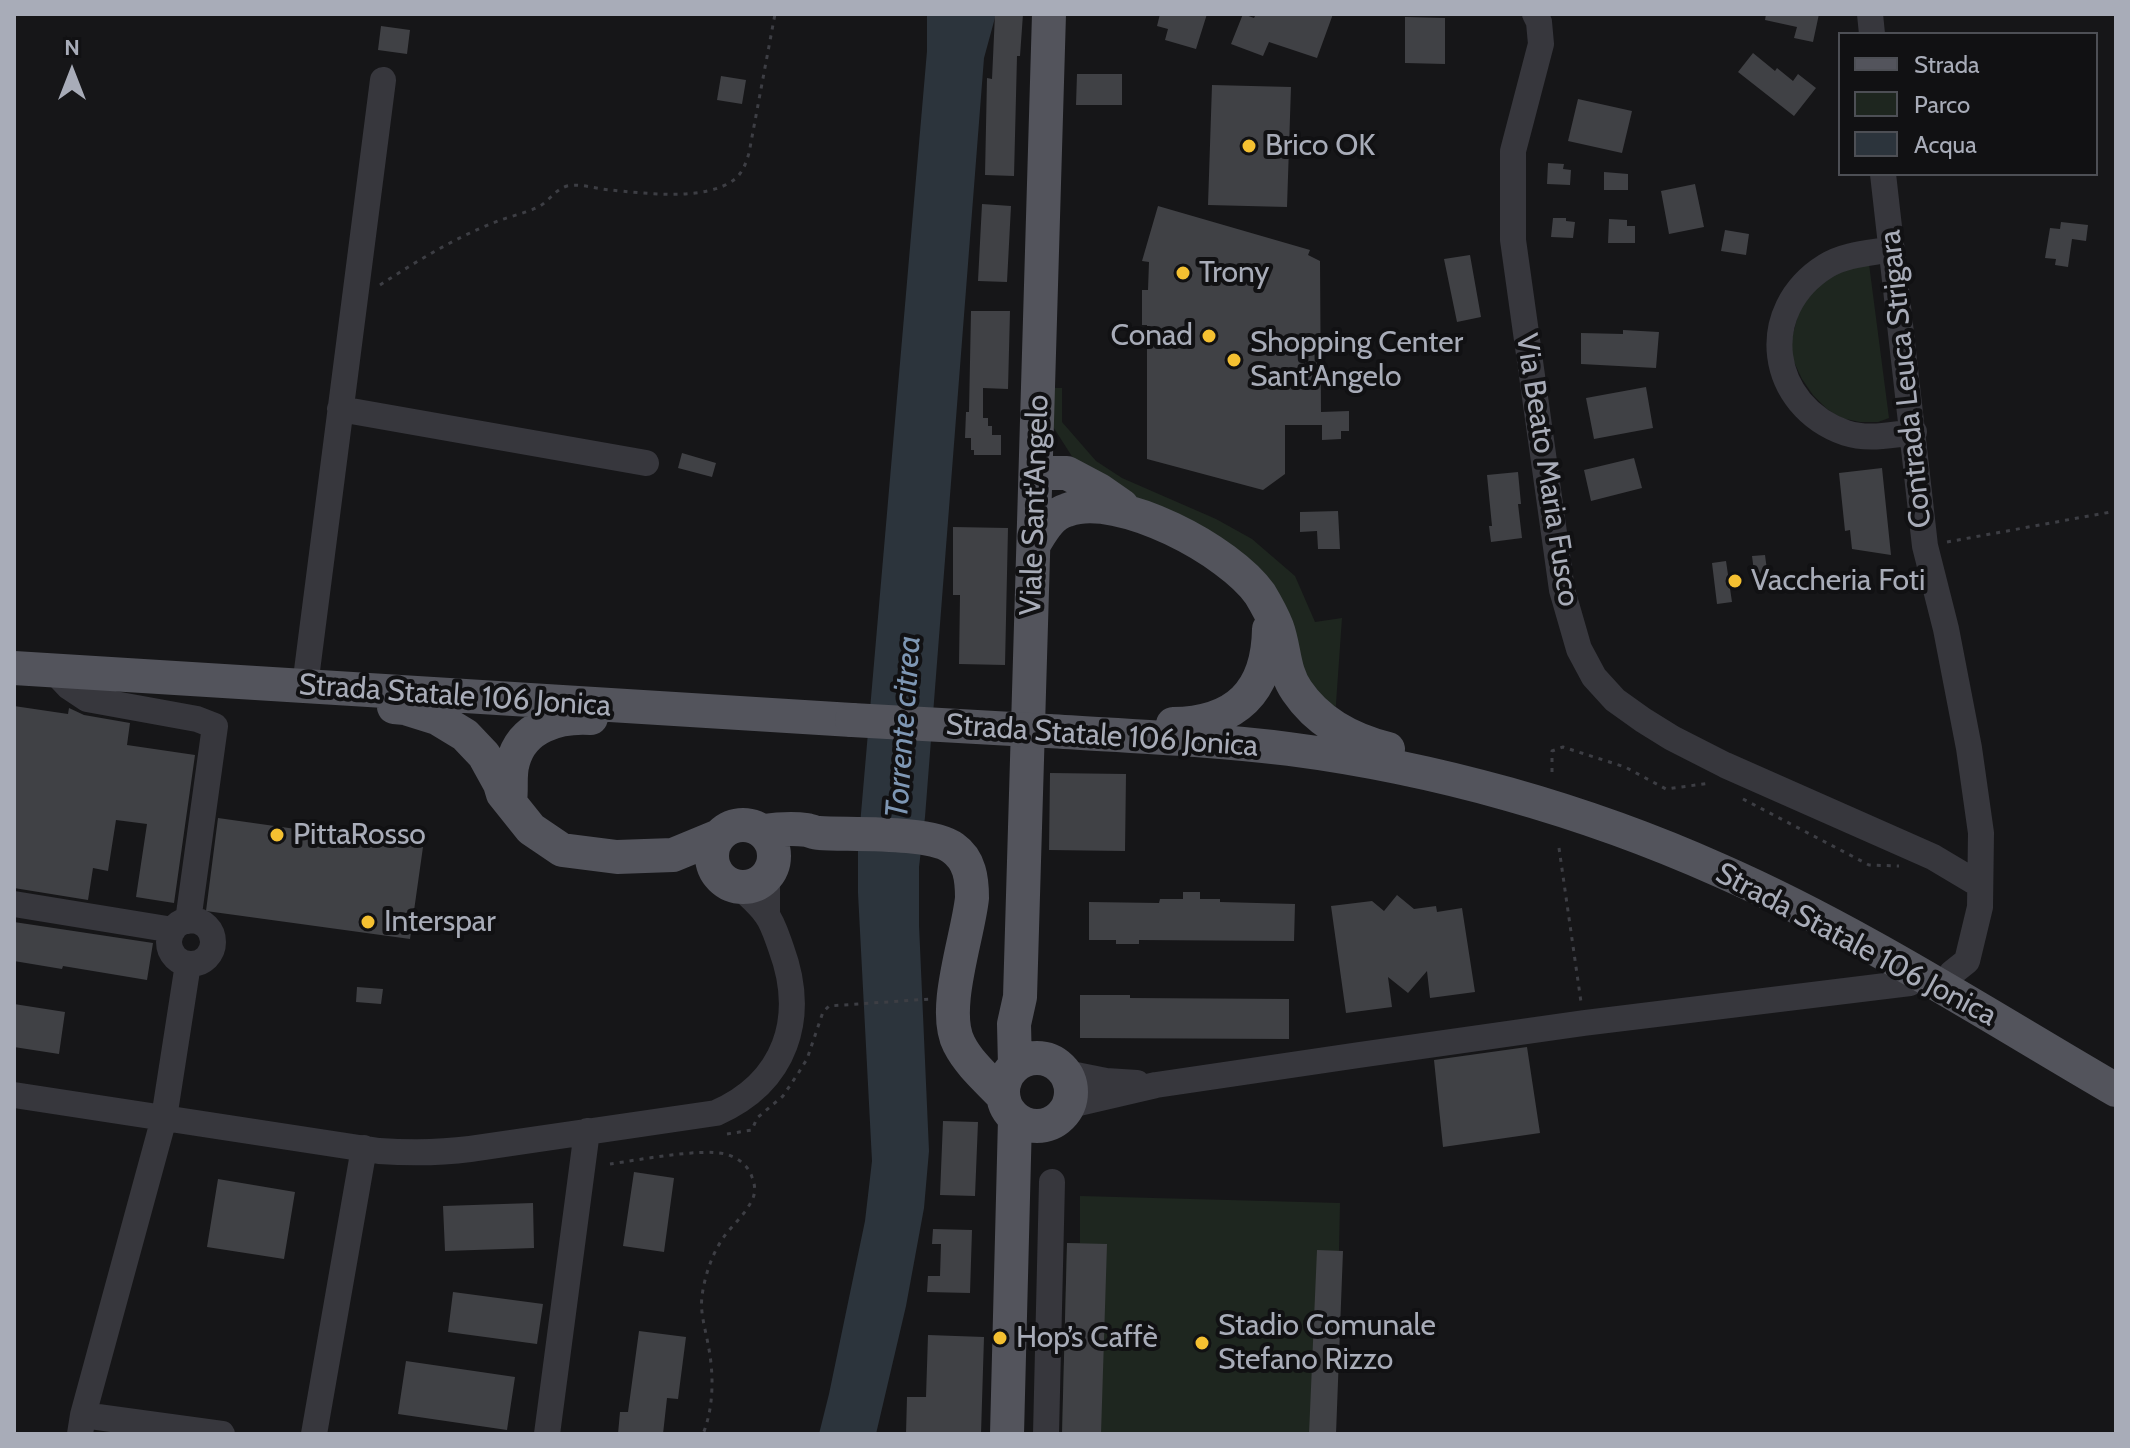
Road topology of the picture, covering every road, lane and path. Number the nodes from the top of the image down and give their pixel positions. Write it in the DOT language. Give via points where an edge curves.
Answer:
graph roads {
  1 [pos="775,14"];
  2 [pos="1049,14"];
  3 [pos="1535,14"];
  4 [pos="383,80"];
  5 [pos="1883,176"];
  6 [pos="1892,249"];
  7 [pos="354,304"];
  8 [pos="340,409"];
  9 [pos="1037,419"];
  10 [pos="1914,432"];
  11 [pos="646,463"];
  12 [pos="1036,477"];
  13 [pos="1105,504"];
  14 [pos="2116,511"];
  15 [pos="1034,544"];
  16 [pos="1925,546"];
  17 [pos="1272,617"];
  18 [pos="14,668"];
  19 [pos="53,670"];
  20 [pos="229,682"];
  21 [pos="305,686"];
  22 [pos="754,714"];
  23 [pos="1059,732"];
  24 [pos="1552,772"];
  25 [pos="1711,783"];
  26 [pos="1734,794"];
  27 [pos="1511,796"];
  28 [pos="510,801"];
  29 [pos="763,831"];
  30 [pos="834,833"];
  31 [pos="719,836"];
  32 [pos="1559,848"];
  33 [pos="673,855"];
  34 [pos="1933,857"];
  35 [pos="749,874"];
  36 [pos="1980,885"];
  37 [pos="14,904"];
  38 [pos="181,925"];
  39 [pos="188,964"];
  40 [pos="1960,967"];
  41 [pos="1910,983"];
  42 [pos="934,999"];
  43 [pos="857,1003"];
  44 [pos="1584,1023"];
  45 [pos="1034,1089"];
  46 [pos="2116,1090"];
  47 [pos="14,1095"];
  48 [pos="164,1118"];
  49 [pos="587,1131"];
  50 [pos="364,1148"];
  51 [pos="610,1164"];
  52 [pos="1052,1182"];
  53 [pos="82,1424"];
  54 [pos="222,1434"];
  55 [pos="314,1434"];
  56 [pos="547,1434"];
  57 [pos="703,1434"];
  58 [pos="1007,1434"];
  59 [pos="1046,1434"];
  1 -- 7 [label="path" via="749,153 737,178 697,193 578,185 557,190 536,208 412,264"];
  2 -- 9 [label="main road, Viale Sant'Angelo"];
  3 -- 34 [label="street, Via Beato Maria Fusco" via="1541,44 1513,151 1513,240 1559,575 1579,649 1594,677 1643,720 1725,765"];
  4 -- 7 [label="street"];
  5 -- 6 [label="street, Contrada Leuca Strigara"];
  6 -- 10 [label="street, Contrada Leuca Strigara"];
  6 -- 10 [label="street" via="1829,264 1803,283 1786,310 1779,341 1783,372 1797,400 1820,422 1850,435"];
  7 -- 8 [label="street"];
  8 -- 11 [label="street"];
  8 -- 21 [label="street"];
  9 -- 12 [label="main road, Viale Sant'Angelo"];
  9 -- 13 [label="main road"];
  10 -- 16 [label="street, Contrada Leuca Strigara"];
  12 -- 13 [label="main road" via="1067,473"];
  12 -- 15 [label="main road, Viale Sant'Angelo"];
  13 -- 15 [label="main road" via="1065,510"];
  13 -- 17 [label="main road" via="1185,536 1224,559 1247,578"];
  14 -- 16 [label="path"];
  15 -- 45 [label="main road, Viale Sant'Angelo" via="1020,997 1027,1005 1038,1050"];
  16 -- 36 [label="street, Contrada Leuca Strigara" via="1969,748 1981,833"];
  17 -- 23 [label="main road" via="1262,674 1244,700 1224,714 1196,723 1097,724"];
  17 -- 27 [label="main road" via="1296,690 1343,733 1444,763"];
  18 -- 19 [label="main road, Strada Statale 106 Jonica"];
  19 -- 20 [label="main road, Strada Statale 106 Jonica"];
  19 -- 38 [label="street" via="87,699 215,726"];
  20 -- 21 [label="main road, Strada Statale 106 Jonica"];
  20 -- 28 [label="main road" via="271,698 405,708 437,718 474,743"];
  21 -- 22 [label="main road, Strada Statale 106 Jonica"];
  22 -- 23 [label="main road, Strada Statale 106 Jonica, bridge"];
  22 -- 28 [label="main road" via="723,725 558,720 534,732 519,748 512,764"];
  23 -- 27 [label="main road, Strada Statale 106 Jonica" via="1322,754"];
  24 -- 25 [label="path" via="1552,751 1563,747 1625,767 1666,789"];
  26 -- 34 [label="path" via="1869,865 1904,867"];
  27 -- 46 [label="main road, Strada Statale 106 Jonica" via="1639,838 1763,890"];
  28 -- 33 [label="main road" via="531,829 562,850 617,857"];
  29 -- 30 [label="main road"];
  29 -- 31 [label="main road" via="735,825"];
  29 -- 35 [label="main road" via="773,846"];
  30 -- 35 [label="main road" via="795,846"];
  30 -- 45 [label="main road" via="930,839 961,855 972,881 953,1002 957,1042 964,1053"];
  31 -- 33 [label="main road"];
  31 -- 35 [label="main road" via="712,853"];
  32 -- 44 [label="path"];
  33 -- 35 [label="main road"];
  34 -- 36 [label="street, Via Beato Maria Fusco"];
  35 -- 49 [label="street" via="786,961 791,987 792,1011 781,1057 751,1093 716,1113"];
  36 -- 40 [label="street, Contrada Leuca Strigara" via="1980,907"];
  37 -- 38 [label="street"];
  38 -- 39 [label="street" via="169,944 171,952"];
  38 -- 39 [label="street" via="195,921 207,927 213,939 211,952 201,962"];
  39 -- 48 [label="street"];
  41 -- 44 [label="street"];
  42 -- 43 [label="path"];
  44 -- 45 [label="street" via="1156,1085"];
  45 -- 58 [label="main road, Viale Sant'Angelo" via="1015,1189"];
  47 -- 48 [label="street"];
  48 -- 50 [label="street"];
  48 -- 53 [label="street"];
  49 -- 50 [label="street" via="435,1153"];
  49 -- 56 [label="street"];
  50 -- 55 [label="street"];
  51 -- 57 [label="path" via="724,1153 744,1163 753,1179 754,1198 717,1247 703,1291 701,1311 711,1362 709,1418"];
  52 -- 59 [label="street"];
  53 -- 54 [label="street"];
}
